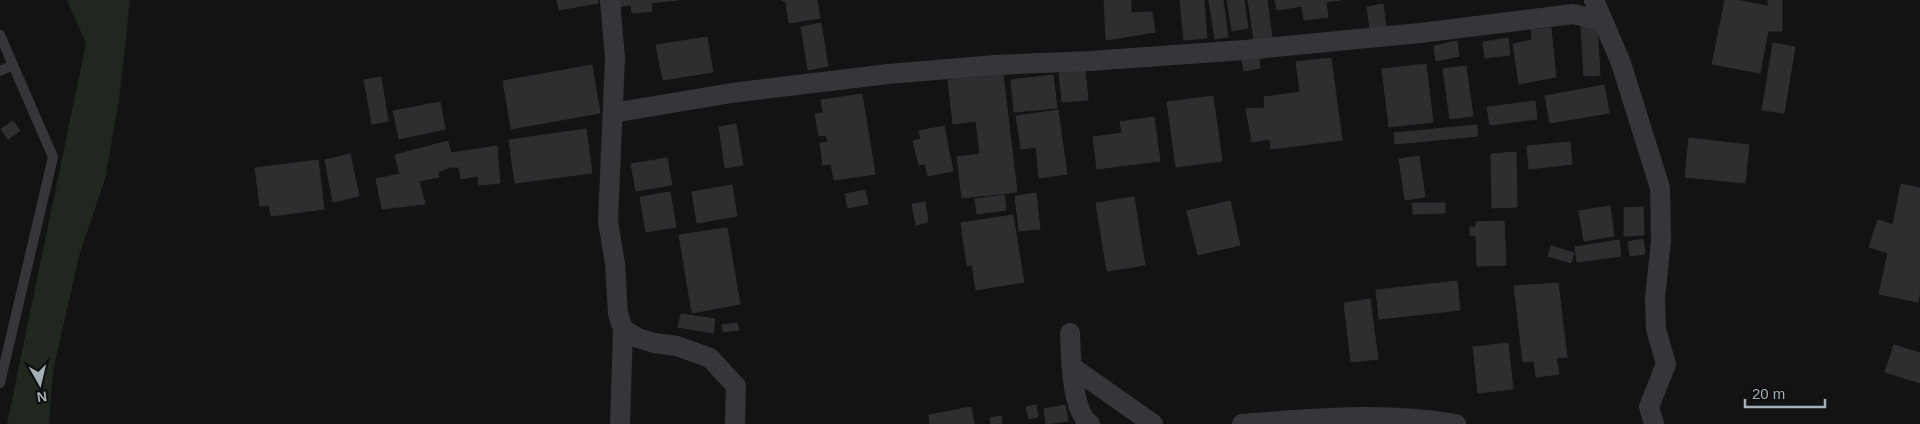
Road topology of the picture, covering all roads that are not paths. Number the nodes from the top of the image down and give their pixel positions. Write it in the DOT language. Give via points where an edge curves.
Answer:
graph roads {
  1 [pos="610,0"];
  2 [pos="1594,0"];
  3 [pos="1603,21"];
  4 [pos="0,35"];
  5 [pos="13,65"];
  6 [pos="0,71"];
  7 [pos="613,113"];
  8 [pos="623,329"];
  9 [pos="1070,333"];
  10 [pos="1072,367"];
  11 [pos="0,383"];
  12 [pos="620,424"];
  13 [pos="735,424"];
  14 [pos="1090,424"];
  15 [pos="1153,424"];
  16 [pos="1242,424"];
  17 [pos="1456,424"];
  18 [pos="1654,424"];
  1 -- 7 [label="street" via="615,58"];
  2 -- 3 [label="street"];
  3 -- 7 [label="street" via="1573,14 1245,50 888,74 731,92"];
  3 -- 18 [label="street" via="1621,63 1660,188 1661,241 1655,298 1656,328 1666,364 1649,406"];
  4 -- 5 [label="lane"];
  5 -- 6 [label="lane"];
  5 -- 11 [label="lane" via="53,157"];
  7 -- 8 [label="street" via="608,221 618,314"];
  8 -- 12 [label="street"];
  8 -- 13 [label="street" via="638,338 677,346 710,358 736,386"];
  9 -- 10 [label="street"];
  10 -- 14 [label="street" via="1078,407"];
  10 -- 15 [label="street"];
  16 -- 17 [label="street" via="1394,416"];
}
